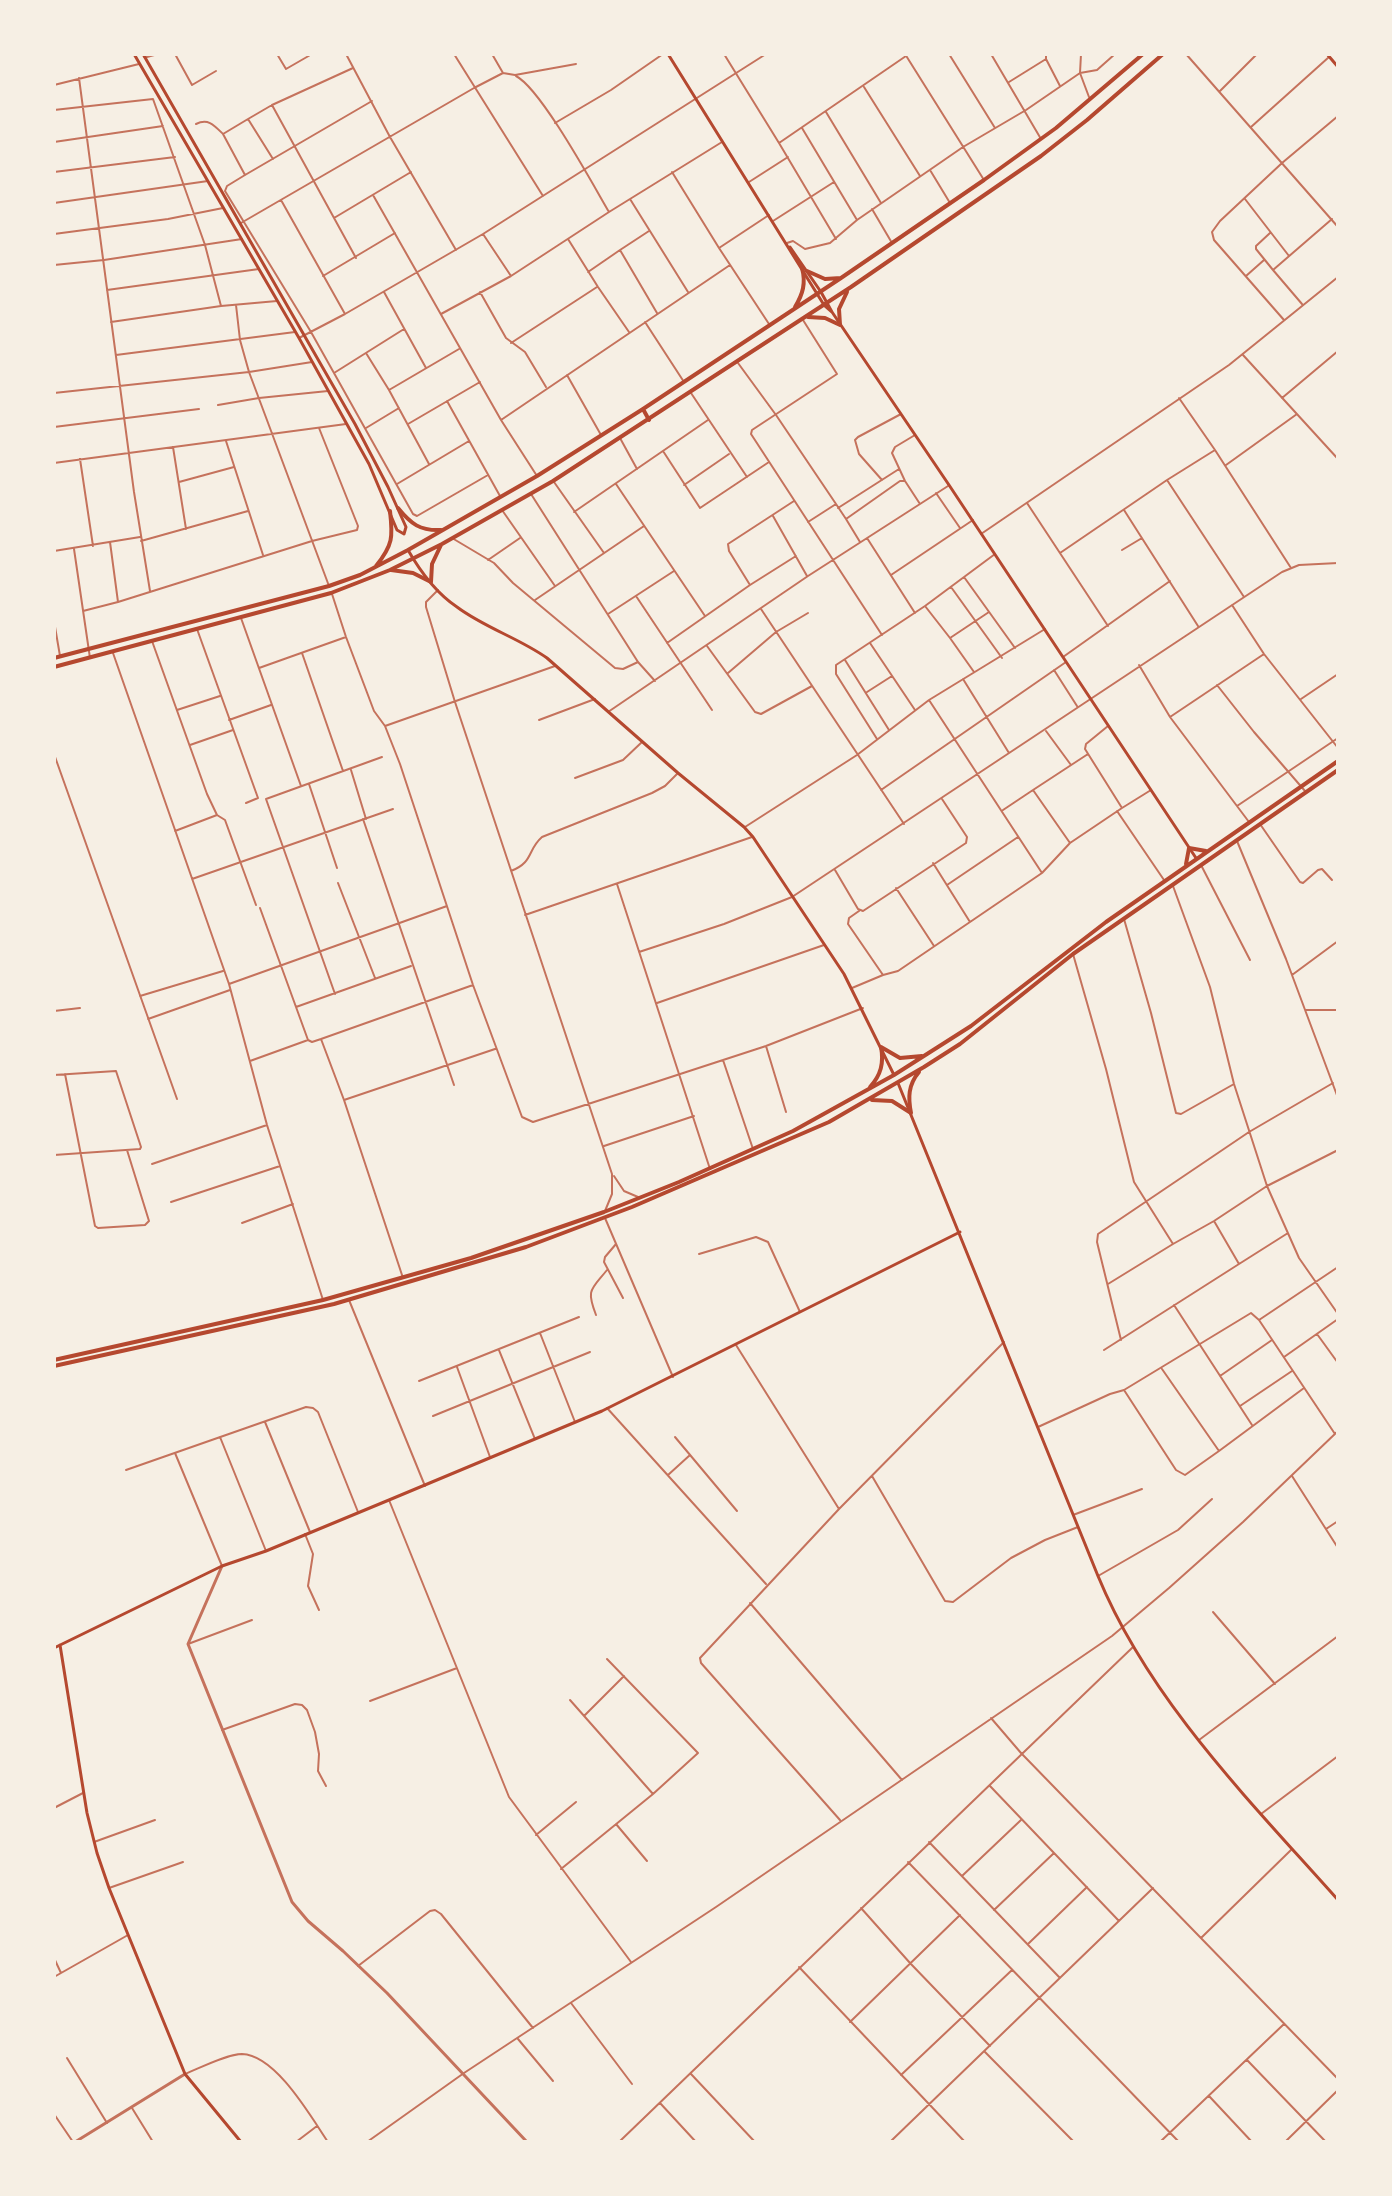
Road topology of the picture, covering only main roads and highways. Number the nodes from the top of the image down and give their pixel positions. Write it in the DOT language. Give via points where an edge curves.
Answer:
graph roads {
  1 [pos="134,54"];
  2 [pos="668,54"];
  3 [pos="1143,54"];
  4 [pos="1163,54"];
  5 [pos="144,55"];
  6 [pos="1328,55"];
  7 [pos="1338,67"];
  8 [pos="188,131"];
  9 [pos="182,135"];
  10 [pos="788,245"];
  11 [pos="802,268"];
  12 [pos="807,271"];
  13 [pos="841,278"];
  14 [pos="851,287"];
  15 [pos="819,293"];
  16 [pos="826,304"];
  17 [pos="794,309"];
  18 [pos="803,318"];
  19 [pos="840,324"];
  20 [pos="643,409"];
  21 [pos="649,420"];
  22 [pos="398,508"];
  23 [pos="390,512"];
  24 [pos="442,530"];
  25 [pos="442,544"];
  26 [pos="408,550"];
  27 [pos="413,558"];
  28 [pos="375,567"];
  29 [pos="390,570"];
  30 [pos="431,582"];
  31 [pos="54,658"];
  32 [pos="54,667"];
  33 [pos="1338,761"];
  34 [pos="1338,770"];
  35 [pos="1189,848"];
  36 [pos="1207,851"];
  37 [pos="1196,858"];
  38 [pos="1186,866"];
  39 [pos="1071,953"];
  40 [pos="881,1047"];
  41 [pos="927,1054"];
  42 [pos="924,1067"];
  43 [pos="894,1075"];
  44 [pos="898,1083"];
  45 [pos="867,1091"];
  46 [pos="868,1100"];
  47 [pos="911,1113"];
  48 [pos="960,1232"];
  49 [pos="420,1273"];
  50 [pos="422,1279"];
  51 [pos="54,1360"];
  52 [pos="54,1366"];
  53 [pos="60,1645"];
  54 [pos="54,1648"];
  55 [pos="1338,1900"];
  56 [pos="241,2142"];
  1 -- 9 [label="main road"];
  2 -- 10 [label="main road"];
  3 -- 13 [label="main road" via="1041,139"];
  4 -- 14 [label="main road" via="1041,156"];
  5 -- 8 [label="main road"];
  6 -- 7 [label="main road"];
  8 -- 9 [label="main road"];
  8 -- 22 [label="main road" via="243,222"];
  9 -- 23 [label="main road" via="369,464"];
  10 -- 11 [label="main road"];
  10 -- 12 [label="main road"];
  11 -- 15 [label="main road"];
  11 -- 17 [label="main road" via="803,291"];
  12 -- 13 [label="main road" via="825,279"];
  12 -- 15 [label="main road"];
  13 -- 15 [label="main road"];
  14 -- 16 [label="main road"];
  14 -- 19 [label="main road" via="841,301"];
  15 -- 16 [label="main road"];
  15 -- 17 [label="main road"];
  16 -- 18 [label="main road"];
  16 -- 19 [label="main road"];
  17 -- 20 [label="main road"];
  18 -- 19 [label="main road" via="825,318"];
  18 -- 21 [label="main road"];
  19 -- 35 [label="main road"];
  20 -- 21 [label="main road"];
  20 -- 24 [label="main road"];
  21 -- 25 [label="main road"];
  22 -- 23 [label="main road" via="406,527 404,534 398,531"];
  22 -- 24 [label="main road" via="417,527"];
  23 -- 28 [label="main road" via="392,539"];
  24 -- 26 [label="main road"];
  25 -- 27 [label="main road"];
  25 -- 30 [label="main road" via="432,564"];
  26 -- 27 [label="main road"];
  26 -- 28 [label="main road"];
  27 -- 29 [label="main road"];
  27 -- 30 [label="main road"];
  28 -- 31 [label="main road" via="329,586"];
  29 -- 30 [label="main road" via="412,573"];
  29 -- 32 [label="main road" via="332,593"];
  30 -- 40 [label="main road" via="457,608 534,648 556,665 744,827 852,988"];
  33 -- 36 [label="main road"];
  34 -- 39 [label="main road"];
  35 -- 36 [label="main road"];
  35 -- 37 [label="main road"];
  35 -- 38 [label="main road"];
  36 -- 37 [label="main road"];
  37 -- 38 [label="main road"];
  38 -- 39 [label="main road"];
  39 -- 41 [label="main road"];
  39 -- 42 [label="main road" via="960,1044"];
  40 -- 41 [label="main road" via="900,1058"];
  40 -- 43 [label="main road"];
  40 -- 45 [label="main road" via="879,1076"];
  41 -- 43 [label="main road"];
  42 -- 44 [label="main road"];
  42 -- 47 [label="main road" via="911,1085"];
  43 -- 45 [label="main road"];
  44 -- 46 [label="main road"];
  44 -- 47 [label="main road"];
  45 -- 49 [label="main road" via="817,1119 643,1197"];
  46 -- 47 [label="main road" via="892,1101"];
  46 -- 50 [label="main road" via="829,1122 605,1218"];
  47 -- 48 [label="main road"];
  48 -- 53 [label="main road" via="575,1423 222,1566"];
  48 -- 55 [label="main road" via="1121,1629 1161,1692 1199,1740"];
  49 -- 50 [label="main road"];
  49 -- 51 [label="main road" via="323,1300"];
  50 -- 52 [label="main road" via="349,1300"];
  53 -- 54 [label="main road"];
  53 -- 56 [label="main road" via="94,1842 109,1888 185,2074"];
}
